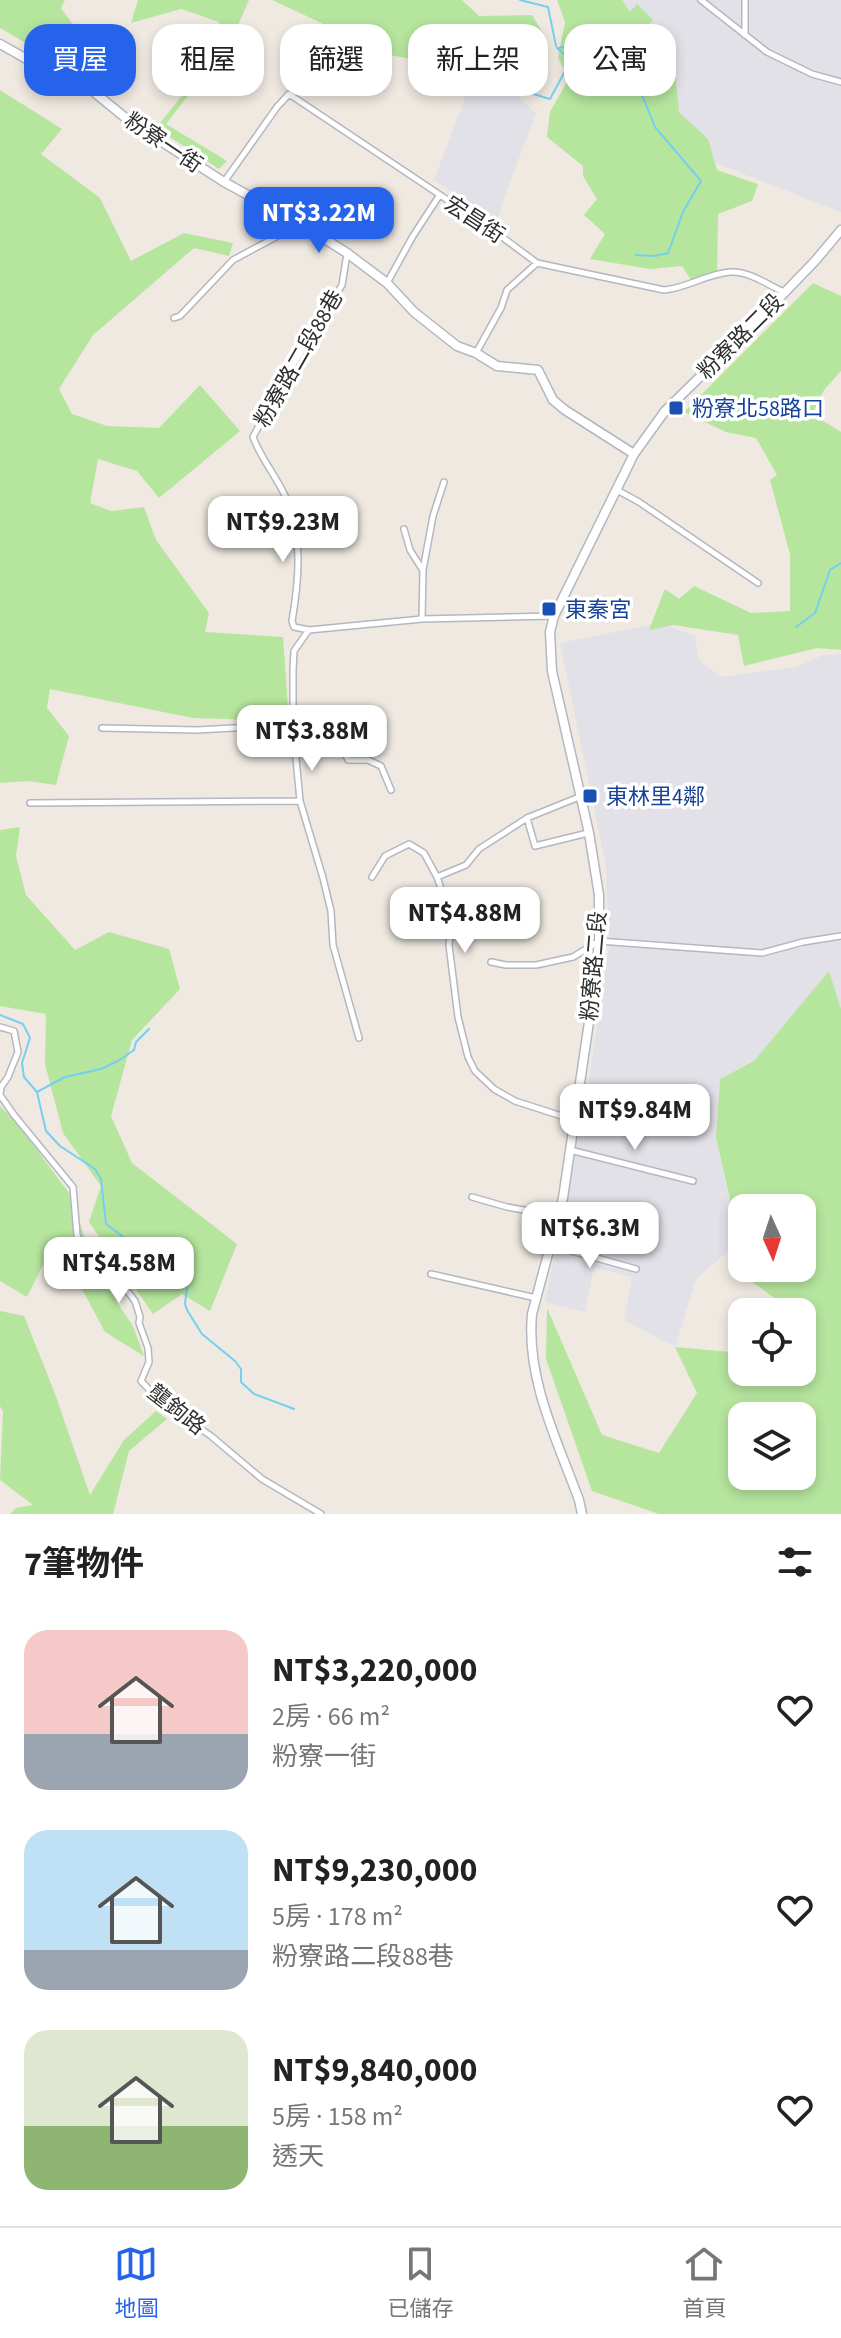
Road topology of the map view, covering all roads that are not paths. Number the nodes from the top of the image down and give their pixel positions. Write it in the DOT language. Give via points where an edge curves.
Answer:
graph roads {
  1 [pos="701,0"];
  2 [pos="745,0"];
  3 [pos="745,35"];
  4 [pos="0,44"];
  5 [pos="841,82"];
  6 [pos="224,182"];
  7 [pos="439,196"];
  8 [pos="301,224"];
  9 [pos="841,230"];
  10 [pos="841,240"];
  11 [pos="347,253"];
  12 [pos="815,261"];
  13 [pos="537,263"];
  14 [pos="387,283"];
  15 [pos="785,293"];
  16 [pos="174,318"];
  17 [pos="476,353"];
  18 [pos="634,454"];
  19 [pos="444,482"];
  20 [pos="617,490"];
  21 [pos="404,529"];
  22 [pos="423,570"];
  23 [pos="758,583"];
  24 [pos="554,616"];
  25 [pos="422,619"];
  26 [pos="309,630"];
  27 [pos="293,726"];
  28 [pos="102,728"];
  29 [pos="391,790"];
  30 [pos="579,797"];
  31 [pos="300,801"];
  32 [pos="30,803"];
  33 [pos="527,818"];
  34 [pos="589,833"];
  35 [pos="372,877"];
  36 [pos="437,877"];
  37 [pos="841,936"];
  38 [pos="599,941"];
  39 [pos="491,962"];
  40 [pos="0,1027"];
  41 [pos="359,1038"];
  42 [pos="575,1120"];
  43 [pos="570,1150"];
  44 [pos="693,1181"];
  45 [pos="472,1197"];
  46 [pos="558,1216"];
  47 [pos="550,1245"];
  48 [pos="636,1269"];
  49 [pos="431,1274"];
  50 [pos="537,1298"];
  51 [pos="321,1514"];
  52 [pos="582,1514"];
  1 -- 3 [label="street"];
  2 -- 3 [label="street"];
  3 -- 5 [label="street" via="767,52"];
  4 -- 6 [label="main road, 粉寮一街" via="89,88"];
  6 -- 7 [label="street, 宏昌街" via="289,94"];
  6 -- 8 [label="main road, 粉寮一街"];
  7 -- 13 [label="street, 宏昌街"];
  7 -- 14 [label="street"];
  8 -- 11 [label="main road, 粉寮一街"];
  8 -- 16 [label="street" via="233,260"];
  9 -- 12 [label="main road, 粉寮路二段"];
  10 -- 12 [label="main road, 粉寮路二段"];
  11 -- 14 [label="main road, 粉寮一街"];
  11 -- 26 [label="street, 粉寮路二段88巷" via="342,285 253,437 291,511 299,541 292,621 294,627"];
  12 -- 15 [label="main road, 粉寮路二段"];
  13 -- 15 [label="street, 宏昌街" via="664,290 732,272"];
  13 -- 17 [label="street" via="507,290"];
  14 -- 17 [label="main road, 粉寮一街" via="457,346"];
  15 -- 18 [label="main road, 粉寮路二段" via="665,411"];
  17 -- 18 [label="main road, 粉寮一街" via="497,366 538,370 553,400"];
  18 -- 20 [label="main road, 粉寮路二段"];
  19 -- 22 [label="street"];
  20 -- 23 [label="street"];
  20 -- 24 [label="main road, 粉寮路二段"];
  21 -- 22 [label="street"];
  22 -- 25 [label="street"];
  24 -- 25 [label="street"];
  24 -- 30 [label="main road, 粉寮路二段" via="552,671"];
  25 -- 26 [label="street"];
  26 -- 27 [label="street" via="294,651"];
  27 -- 28 [label="street"];
  27 -- 29 [label="street" via="333,729 348,760 381,766"];
  27 -- 31 [label="street"];
  30 -- 33 [label="street"];
  30 -- 34 [label="main road, 粉寮路二段"];
  31 -- 32 [label="street"];
  31 -- 41 [label="street"];
  33 -- 34 [label="street" via="535,846"];
  33 -- 36 [label="street" via="479,849 466,865"];
  34 -- 38 [label="main road, 粉寮路二段" via="599,895"];
  35 -- 36 [label="street" via="385,856 409,844 424,853"];
  36 -- 42 [label="street" via="451,927 458,1017 475,1071 515,1101"];
  37 -- 38 [label="street" via="762,953"];
  38 -- 39 [label="street" via="573,957 536,965"];
  38 -- 42 [label="main road, 粉寮路二段"];
  40 -- 51 [label="street, 壟鉤路" via="14,1031 18,1052 0,1095 73,1187 77,1235 84,1251 111,1270 135,1301 148,1348 141,1381 262,1479"];
  42 -- 43 [label="main road, 粉寮路二段"];
  43 -- 44 [label="street"];
  43 -- 46 [label="main road, 粉寮路二段"];
  45 -- 46 [label="street"];
  46 -- 47 [label="main road, 粉寮路二段"];
  47 -- 48 [label="street"];
  47 -- 50 [label="main road, 粉寮路二段"];
  49 -- 50 [label="street"];
  50 -- 52 [label="main road, 粉寮路二段" via="531,1331 535,1370"];
}
